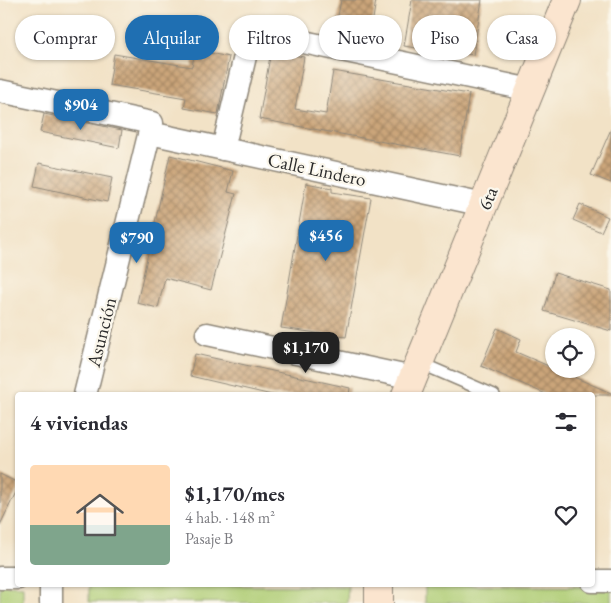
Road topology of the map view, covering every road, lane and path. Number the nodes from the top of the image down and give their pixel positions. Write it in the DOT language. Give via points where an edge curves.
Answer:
graph roads {
  1 [pos="567,0"];
  2 [pos="531,90"];
  3 [pos="0,91"];
  4 [pos="151,128"];
  5 [pos="223,149"];
  6 [pos="484,205"];
  7 [pos="207,334"];
  8 [pos="413,379"];
  9 [pos="86,392"];
  10 [pos="479,392"];
  11 [pos="0,578"];
  12 [pos="15,578"];
  13 [pos="595,581"];
  14 [pos="611,581"];
  15 [pos="51,587"];
  16 [pos="379,587"];
  17 [pos="51,603"];
  18 [pos="379,603"];
  1 -- 2 [label="main road, 6ta"];
  2 -- 5 [label="street" via="251,31"];
  2 -- 6 [label="main road, 6ta"];
  3 -- 4 [label="street, Calle Lindero"];
  4 -- 5 [label="street, Calle Lindero"];
  4 -- 9 [label="street, Asunción"];
  5 -- 6 [label="street, Calle Lindero"];
  6 -- 8 [label="main road, 6ta"];
  7 -- 8 [label="street"];
  8 -- 10 [label="lane"];
  11 -- 12 [label="street"];
  13 -- 14 [label="street"];
  15 -- 17 [label="street"];
  16 -- 18 [label="main road"];
}
